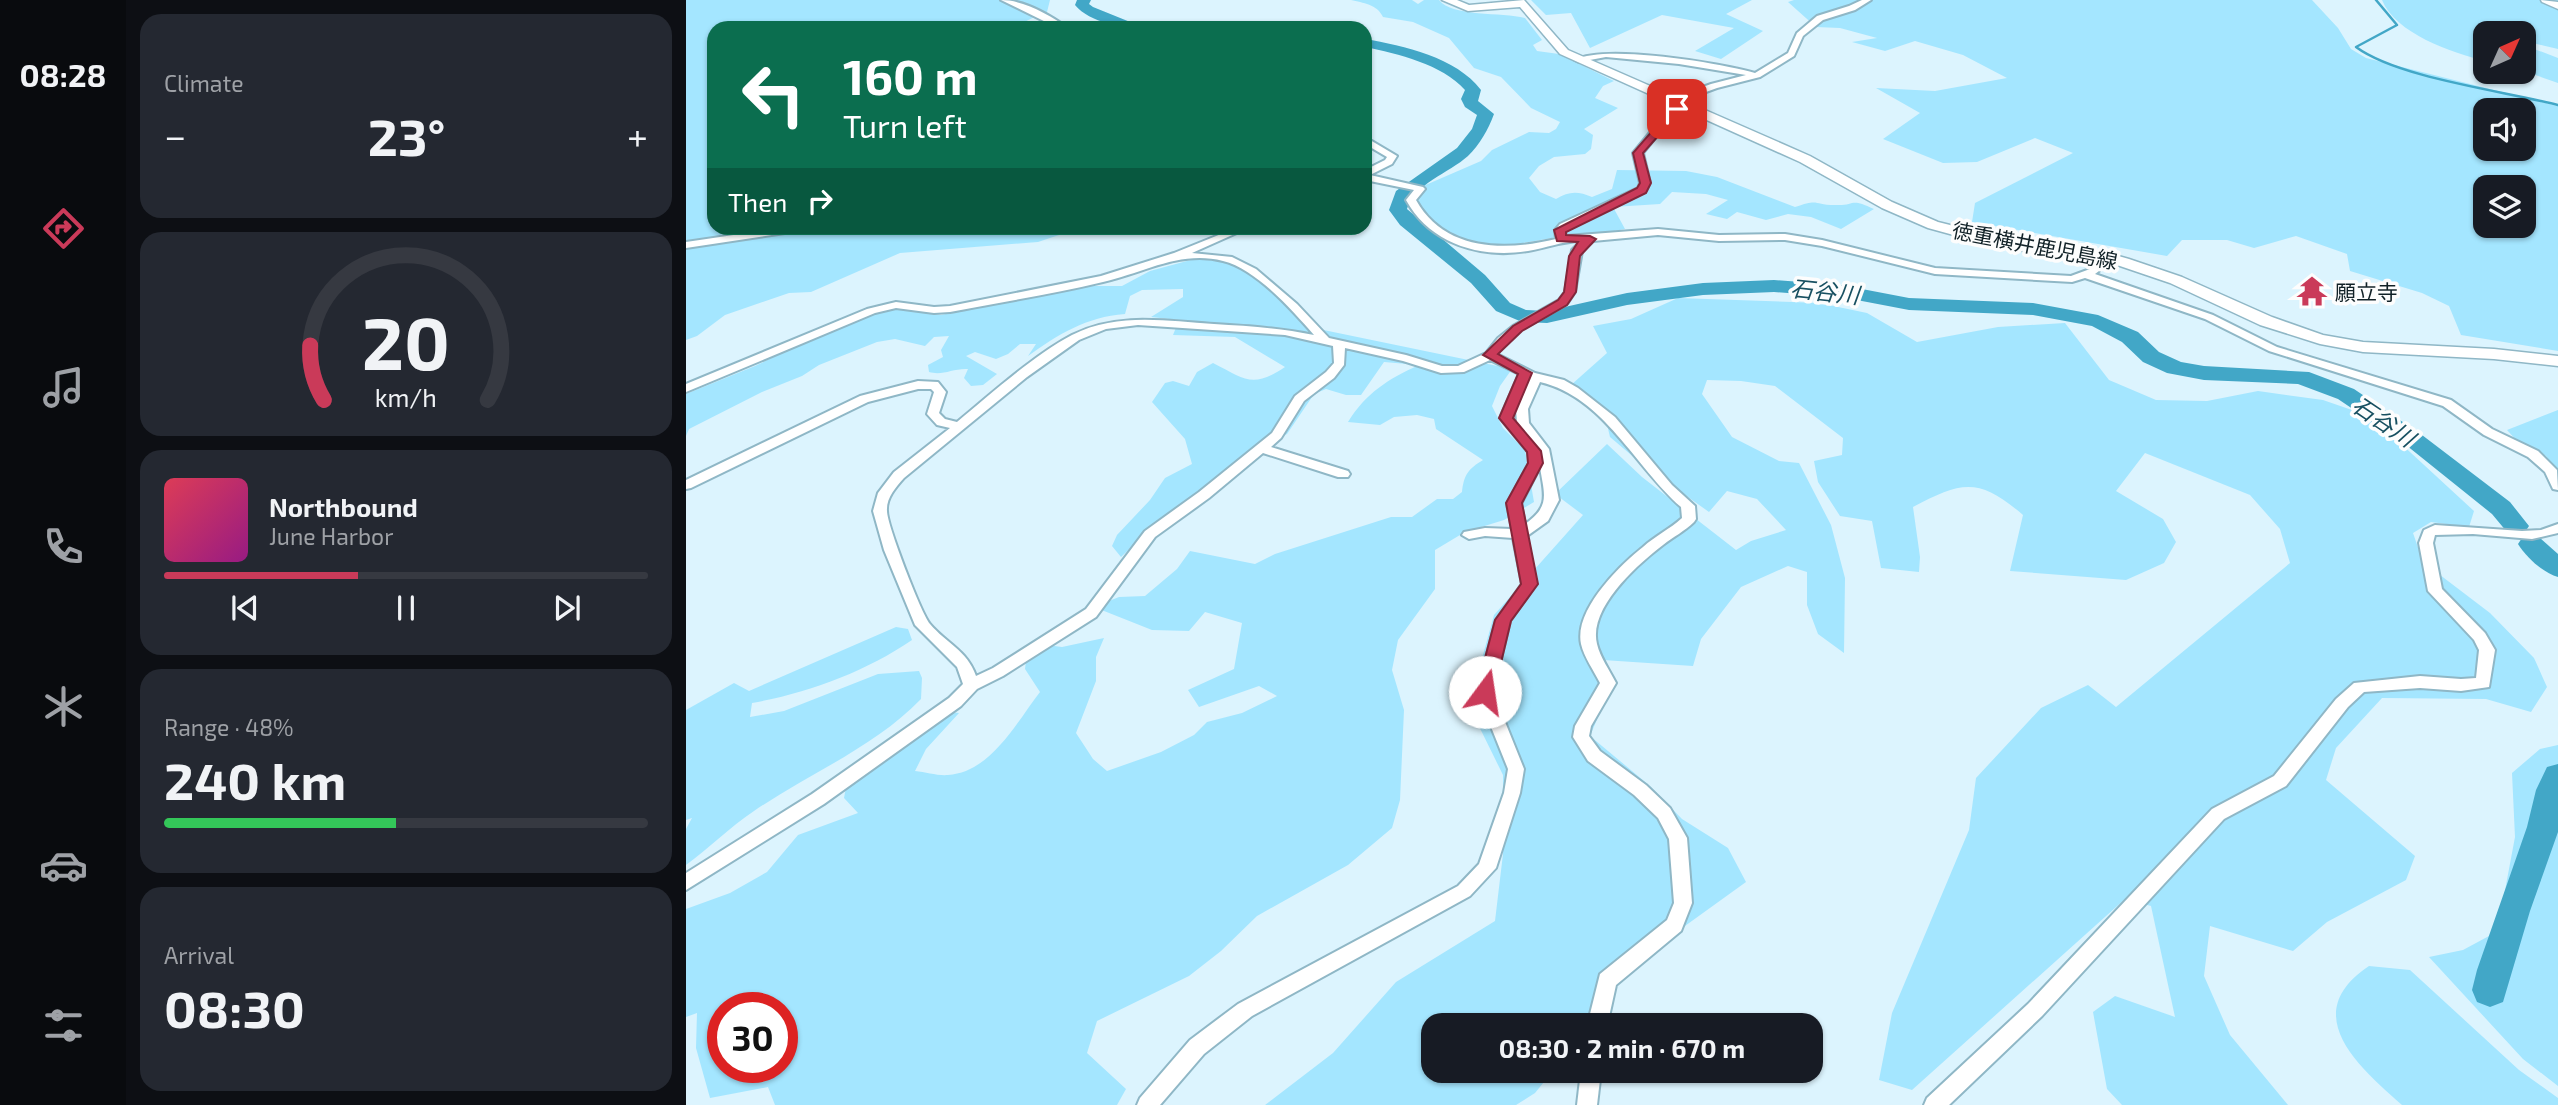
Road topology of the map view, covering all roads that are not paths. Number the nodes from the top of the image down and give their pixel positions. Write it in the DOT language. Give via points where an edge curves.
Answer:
graph roads {
  1 [pos="1005,0"];
  2 [pos="1447,0"];
  3 [pos="1867,0"];
  4 [pos="2546,0"];
  5 [pos="1520,2"];
  6 [pos="2558,6"];
  7 [pos="1051,21"];
  8 [pos="1579,60"];
  9 [pos="1757,75"];
  10 [pos="1679,103"];
  11 [pos="1372,144"];
  12 [pos="1372,172"];
  13 [pos="1372,178"];
  14 [pos="752,235"];
  15 [pos="1226,235"];
  16 [pos="1561,239"];
  17 [pos="1590,239"];
  18 [pos="686,245"];
  19 [pos="1178,255"];
  20 [pos="2101,256"];
  21 [pos="2087,275"];
  22 [pos="1324,339"];
  23 [pos="1339,345"];
  24 [pos="1490,355"];
  25 [pos="2558,361"];
  26 [pos="1531,375"];
  27 [pos="686,388"];
  28 [pos="960,426"];
  29 [pos="1262,448"];
  30 [pos="686,470"];
  31 [pos="1343,474"];
  32 [pos="706,475"];
  33 [pos="686,485"];
  34 [pos="2558,486"];
  35 [pos="2558,528"];
  36 [pos="1520,534"];
  37 [pos="1469,535"];
  38 [pos="971,685"];
  39 [pos="686,882"];
  40 [pos="1600,1013"];
  41 [pos="1590,1083"];
  42 [pos="1147,1105"];
  43 [pos="1587,1105"];
  44 [pos="1934,1105"];
  1 -- 7 [label="street"];
  2 -- 5 [label="main road" via="1468,8"];
  3 -- 9 [label="street" via="1820,18 1800,35 1791,54"];
  4 -- 6 [label="main road"];
  5 -- 8 [label="main road, 徳重横井鹿児島線" via="1554,44"];
  8 -- 9 [label="street" via="1606,55"];
  8 -- 10 [label="main road, 徳重横井鹿児島線"];
  9 -- 10 [label="street" via="1703,89"];
  10 -- 16 [label="street" via="1638,153 1645,183 1642,190 1564,226"];
  10 -- 20 [label="main road, 徳重横井鹿児島線" via="1805,159 1933,225 2025,248"];
  11 -- 12 [label="street" via="1392,156"];
  13 -- 16 [label="street" via="1420,188 1411,200 1417,212 1460,245 1495,250"];
  14 -- 18 [label="street"];
  15 -- 19 [label="street"];
  16 -- 17 [label="street"];
  17 -- 21 [label="street" via="1658,232 1785,237 1946,272 2058,279"];
  17 -- 24 [label="street" via="1574,256 1570,292 1563,303 1503,340"];
  19 -- 22 [label="street" via="1235,262 1307,317"];
  19 -- 27 [label="street" via="1103,279 950,309 896,305 871,311"];
  20 -- 21 [label="street" via="2098,267"];
  20 -- 25 [label="main road, 徳重横井鹿児島線" via="2153,271 2246,314 2320,339 2363,348"];
  21 -- 34 [label="street" via="2209,317 2273,349 2447,402 2488,432 2533,454 2551,470"];
  22 -- 23 [label="street"];
  22 -- 28 [label="street" via="1138,322 1104,326 1075,338 1023,374"];
  23 -- 24 [label="street" via="1452,371"];
  23 -- 29 [label="street" via="1340,363 1299,399 1277,435"];
  24 -- 26 [label="street"];
  26 -- 36 [label="street" via="1506,418 1534,451 1535,463 1514,503"];
  26 -- 36 [label="street" via="1523,423 1543,449 1552,500 1543,518"];
  26 -- 40 [label="street" via="1560,383 1611,420 1659,480 1688,506 1689,519 1618,579 1587,626 1589,643 1608,683 1581,737 1594,756 1664,813 1678,838 1683,903 1674,925 1607,980"];
  28 -- 32 [label="street" via="942,422 933,414 940,392 934,385 918,384 864,399"];
  28 -- 38 [label="street" via="899,475 885,493 880,511 922,625 964,664"];
  29 -- 31 [label="street"];
  29 -- 38 [label="street" via="1150,534 1091,613"];
  30 -- 32 [label="street"];
  32 -- 33 [label="street"];
  35 -- 44 [label="street" via="2508,535 2428,533 2435,592 2487,650 2483,682 2360,687 2280,781 2218,814 2035,1010"];
  36 -- 37 [label="street"];
  36 -- 42 [label="street" via="1529,584 1503,620 1485,692 1516,769 1487,868 1464,891 1245,1010 1197,1047"];
  38 -- 39 [label="street" via="955,702 818,799"];
  41 -- 43 [label="street"];
}
